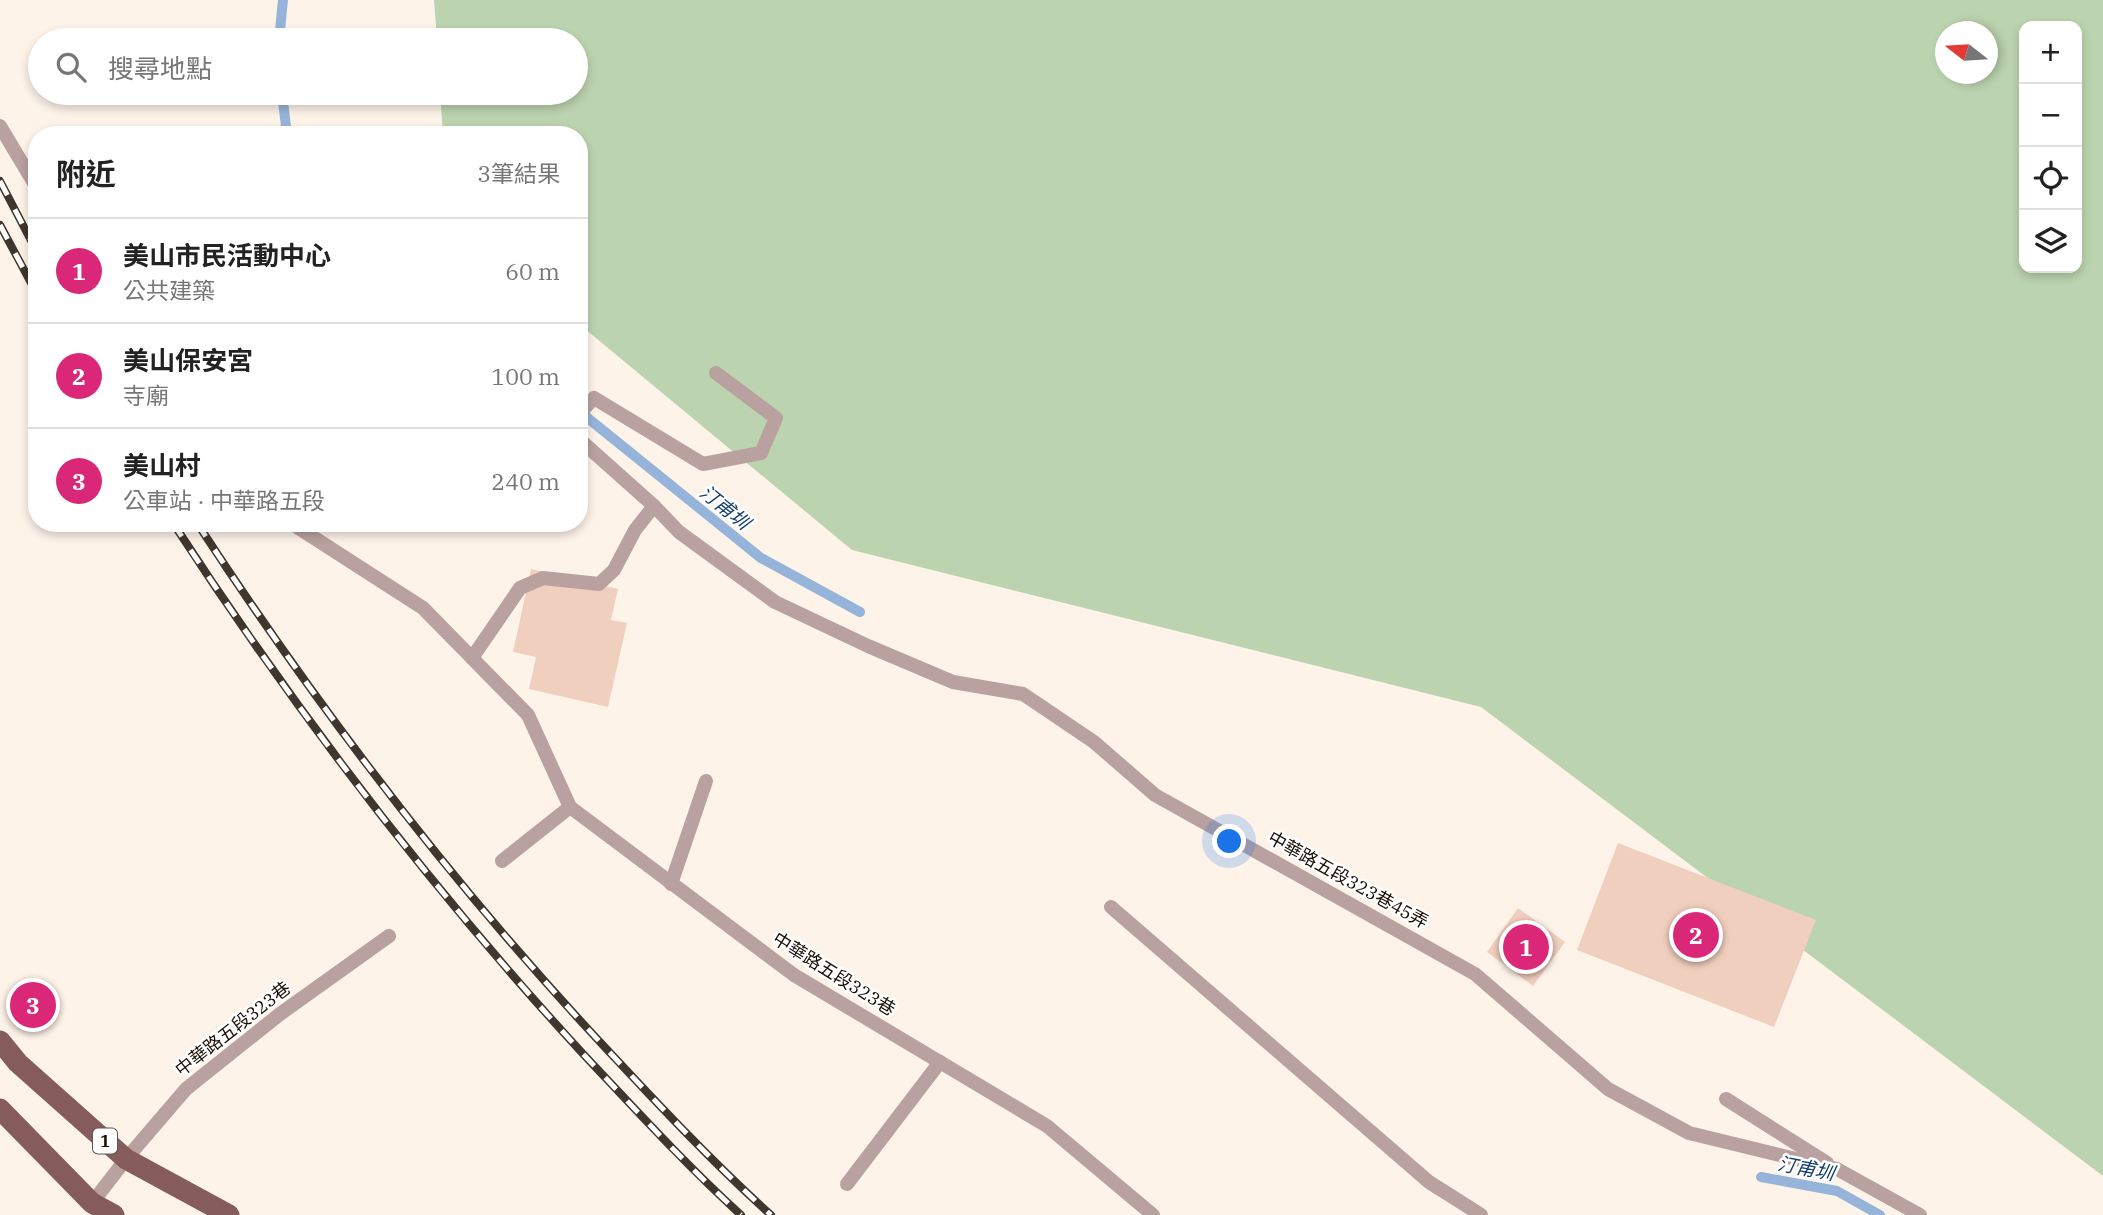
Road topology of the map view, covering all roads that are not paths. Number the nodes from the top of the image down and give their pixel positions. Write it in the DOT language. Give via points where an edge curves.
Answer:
graph roads {
  1 [pos="0,126"];
  2 [pos="28,173"];
  3 [pos="716,373"];
  4 [pos="588,404"];
  5 [pos="588,447"];
  6 [pos="653,506"];
  7 [pos="305,532"];
  8 [pos="472,658"];
  9 [pos="706,781"];
  10 [pos="570,807"];
  11 [pos="502,861"];
  12 [pos="671,884"];
  13 [pos="1111,907"];
  14 [pos="389,936"];
  15 [pos="0,1041"];
  16 [pos="940,1062"];
  17 [pos="1726,1099"];
  18 [pos="0,1109"];
  19 [pos="126,1159"];
  20 [pos="1837,1169"];
  21 [pos="847,1184"];
  22 [pos="92,1203"];
  23 [pos="114,1215"];
  24 [pos="229,1215"];
  25 [pos="1153,1215"];
  26 [pos="1481,1215"];
  27 [pos="1920,1215"];
  1 -- 2 [label="lane"];
  3 -- 4 [label="lane" via="776,418 761,453 703,464 594,398"];
  5 -- 6 [label="lane, 中華路五段323巷45弄"];
  6 -- 8 [label="lane" via="614,570 599,584 543,578 520,588"];
  6 -- 20 [label="lane, 中華路五段323巷45弄" via="679,532 775,603 953,682 1023,694 1094,742 1155,795 1475,974 1608,1089 1689,1133"];
  7 -- 8 [label="lane" via="424,608"];
  8 -- 10 [label="lane" via="528,715"];
  9 -- 12 [label="lane"];
  10 -- 11 [label="lane"];
  10 -- 12 [label="lane, 中華路五段323巷"];
  12 -- 16 [label="lane, 中華路五段323巷" via="794,975"];
  13 -- 26 [label="lane" via="1429,1182"];
  14 -- 19 [label="lane, 中華路五段323巷" via="186,1089"];
  15 -- 19 [label="main road, 1" via="18,1063"];
  16 -- 21 [label="lane"];
  16 -- 25 [label="lane, 中華路五段323巷" via="1047,1126"];
  17 -- 20 [label="lane"];
  18 -- 22 [label="main road"];
  19 -- 22 [label="lane, 中華路五段323巷"];
  19 -- 24 [label="main road, 1"];
  20 -- 27 [label="lane, 中華路五段323巷45弄"];
  22 -- 23 [label="main road"];
}
